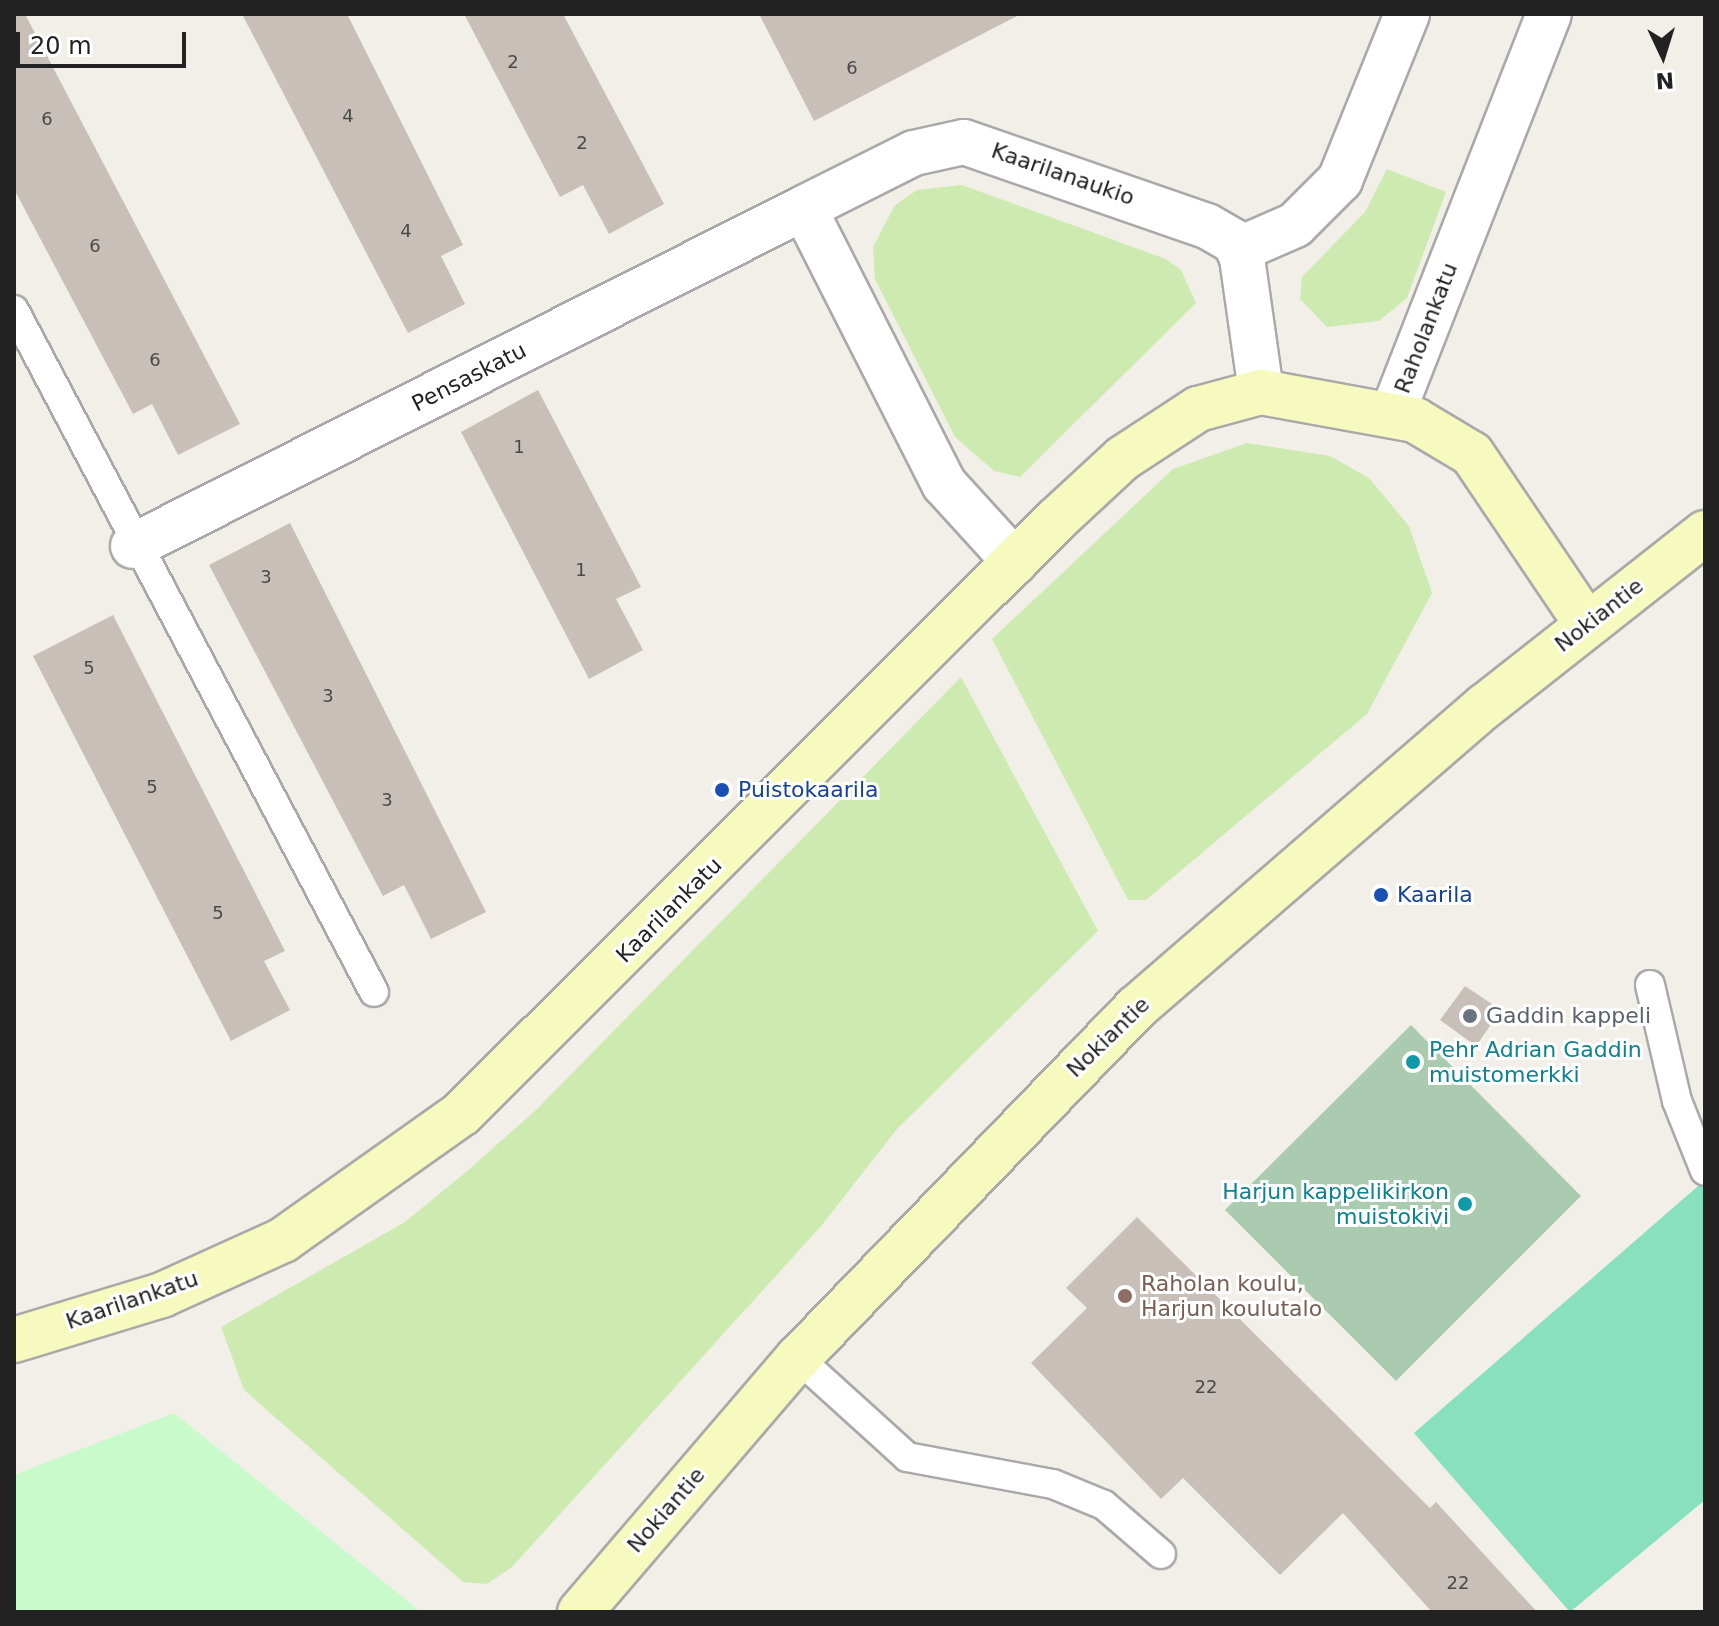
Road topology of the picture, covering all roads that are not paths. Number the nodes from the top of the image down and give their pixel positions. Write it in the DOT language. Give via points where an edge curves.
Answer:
graph roads {
  1 [pos="1407,14"];
  2 [pos="1549,14"];
  3 [pos="804,208"];
  4 [pos="1240,249"];
  5 [pos="14,310"];
  6 [pos="1261,392"];
  7 [pos="1393,412"];
  8 [pos="1705,533"];
  9 [pos="133,546"];
  10 [pos="1015,562"];
  11 [pos="1586,623"];
  12 [pos="1650,985"];
  13 [pos="374,992"];
  14 [pos="1705,1171"];
  15 [pos="14,1340"];
  16 [pos="798,1358"];
  17 [pos="1161,1554"];
  18 [pos="580,1612"];
  1 -- 4 [label="street" via="1340,180 1295,225"];
  2 -- 7 [label="street, Raholankatu"];
  3 -- 4 [label="street, Kaarilanaukio" via="914,153 964,142 1207,226"];
  3 -- 9 [label="street, Pensaskatu"];
  3 -- 10 [label="street" via="955,502"];
  4 -- 6 [label="street"];
  5 -- 9 [label="lane"];
  6 -- 7 [label="street"];
  6 -- 10 [label="street, Kaarilankatu" via="1198,409 1149,438"];
  7 -- 11 [label="street, Raholankatu" via="1472,454"];
  8 -- 11 [label="street, Nokiantie"];
  9 -- 13 [label="lane"];
  10 -- 15 [label="street, Kaarilankatu" via="461,1114 283,1240 162,1295"];
  11 -- 16 [label="street, Nokiantie" via="1136,1008"];
  12 -- 14 [label="lane" via="1677,1101"];
  16 -- 17 [label="lane" via="907,1457 1053,1484 1104,1505"];
  16 -- 18 [label="street, Nokiantie"];
}
